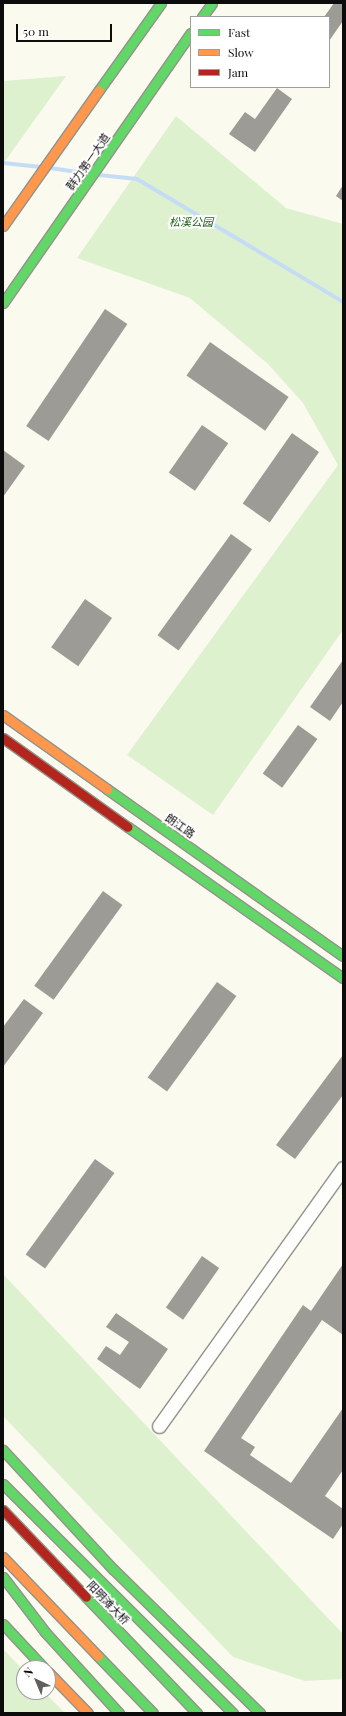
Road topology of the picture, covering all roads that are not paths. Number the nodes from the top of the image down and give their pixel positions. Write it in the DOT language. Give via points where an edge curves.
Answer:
graph roads {
  1 [pos="161,3"];
  2 [pos="212,3"];
  3 [pos="203,16"];
  4 [pos="190,34"];
  5 [pos="3,226"];
  6 [pos="3,303"];
  7 [pos="3,715"];
  8 [pos="3,738"];
  9 [pos="343,956"];
  10 [pos="343,978"];
  11 [pos="343,1168"];
  12 [pos="160,1426"];
  13 [pos="3,1450"];
  14 [pos="3,1484"];
  15 [pos="3,1510"];
  16 [pos="3,1557"];
  17 [pos="3,1577"];
  18 [pos="3,1624"];
  19 [pos="37,1660"];
  20 [pos="56,1680"];
  21 [pos="88,1713"];
  22 [pos="119,1713"];
  23 [pos="153,1713"];
  24 [pos="197,1713"];
  25 [pos="233,1713"];
  26 [pos="260,1713"];
  1 -- 5 [label="main road"];
  2 -- 3 [label="main road"];
  4 -- 6 [label="main road, 群力第一大道"];
  7 -- 9 [label="main road, 朗江路"];
  8 -- 10 [label="main road"];
  11 -- 12 [label="street"];
  13 -- 26 [label="main road" via="113,1569"];
  14 -- 25 [label="main road"];
  15 -- 24 [label="main road, 阳明滩大桥"];
  16 -- 23 [label="main road"];
  17 -- 22 [label="main road" via="45,1632"];
  18 -- 19 [label="main road"];
  20 -- 21 [label="main road"];
}
